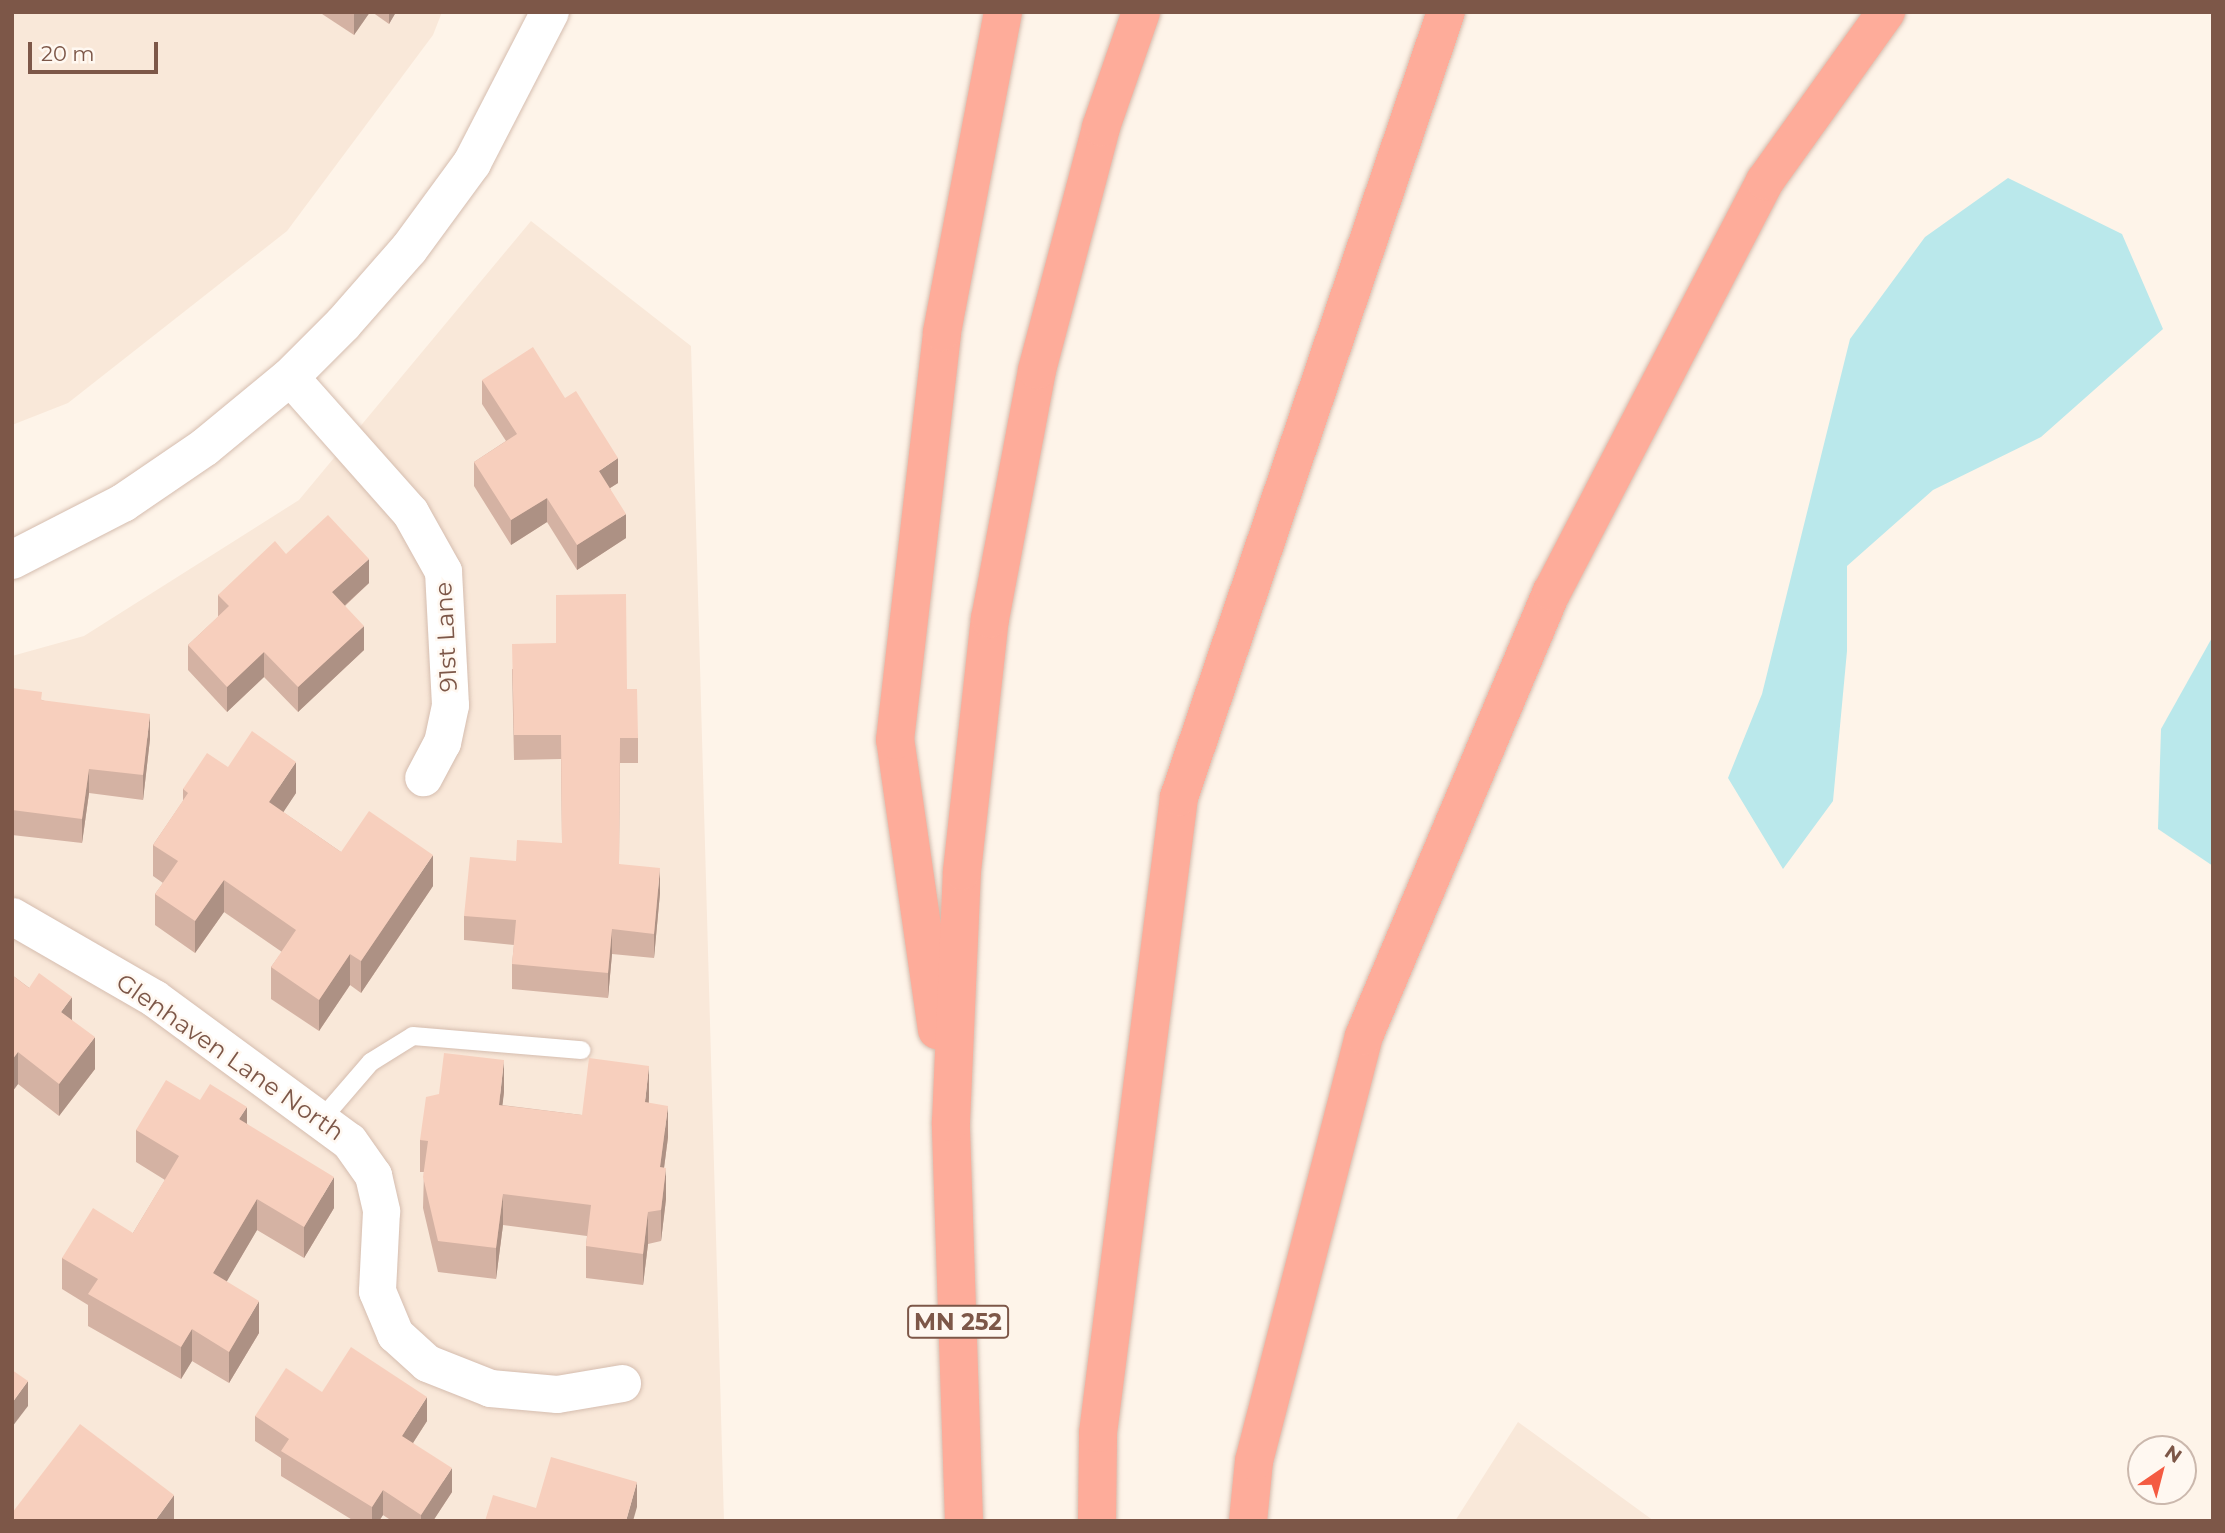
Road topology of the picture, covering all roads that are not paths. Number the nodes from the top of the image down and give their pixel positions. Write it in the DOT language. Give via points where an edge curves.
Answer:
graph roads {
  1 [pos="550,12"];
  2 [pos="1003,12"];
  3 [pos="1141,12"];
  4 [pos="1447,12"];
  5 [pos="1886,12"];
  6 [pos="289,377"];
  7 [pos="12,561"];
  8 [pos="423,777"];
  9 [pos="12,916"];
  10 [pos="581,1050"];
  11 [pos="320,1121"];
  12 [pos="951,1122"];
  13 [pos="622,1383"];
  14 [pos="964,1521"];
  15 [pos="1097,1521"];
  16 [pos="1248,1521"];
  1 -- 6 [label="street" via="472,163 400,259"];
  2 -- 12 [label="highway" via="942,332 895,740"];
  3 -- 12 [label="highway" via="1101,127 1037,370 990,619 962,871"];
  4 -- 15 [label="highway" via="1179,797 1098,1433"];
  5 -- 16 [label="highway" via="1765,181 1552,592 1369,1023 1254,1461"];
  6 -- 7 [label="street" via="205,447 122,503"];
  6 -- 8 [label="street, 91st Lane" via="410,512 443,571 450,705 442,742"];
  9 -- 11 [label="street, Glenhaven Lane North" via="154,998"];
  10 -- 11 [label="lane" via="413,1036 371,1062"];
  11 -- 13 [label="street, Glenhaven Lane North" via="349,1141 373,1175 382,1211 377,1291 395,1334 427,1363 490,1388 557,1394"];
  12 -- 14 [label="highway, MN 252"];
}
